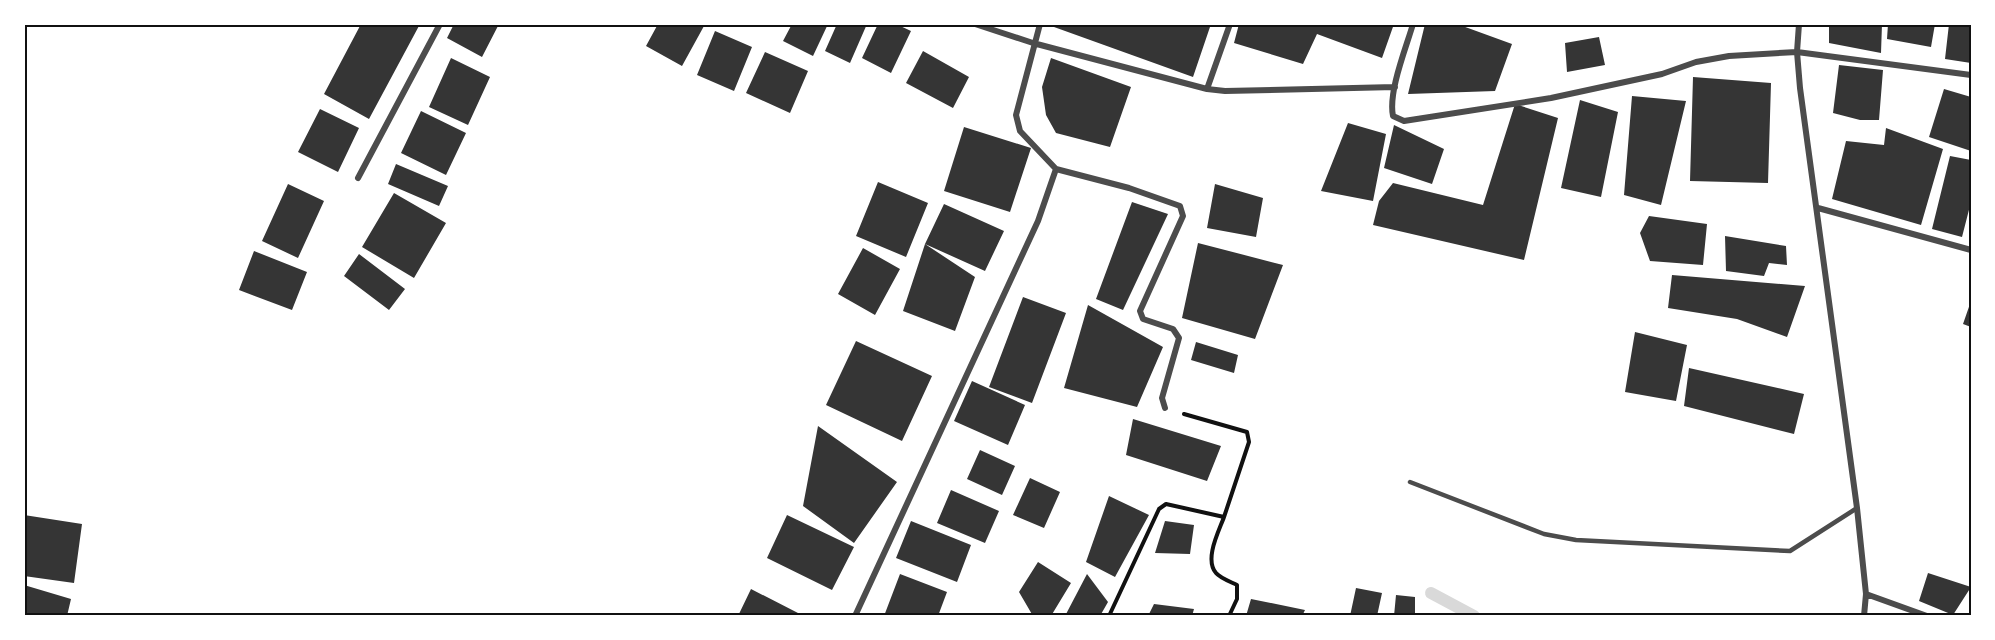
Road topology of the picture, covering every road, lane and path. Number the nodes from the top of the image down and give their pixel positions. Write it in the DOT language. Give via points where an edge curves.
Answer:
graph roads {
  1 [pos="440,24"];
  2 [pos="975,24"];
  3 [pos="1040,24"];
  4 [pos="1230,24"];
  5 [pos="1413,24"];
  6 [pos="1799,24"];
  7 [pos="1033,43"];
  8 [pos="1797,52"];
  9 [pos="1971,75"];
  10 [pos="1395,87"];
  11 [pos="1207,89"];
  12 [pos="1056,169"];
  13 [pos="358,178"];
  14 [pos="1818,208"];
  15 [pos="1971,250"];
  16 [pos="1165,408"];
  17 [pos="1410,482"];
  18 [pos="1857,508"];
  19 [pos="1224,517"];
  20 [pos="1866,594"];
  21 [pos="855,616"];
  22 [pos="1109,616"];
  23 [pos="1229,616"];
  24 [pos="1864,616"];
  25 [pos="1927,616"];
  1 -- 13 [label="street"];
  2 -- 7 [label="street"];
  3 -- 7 [label="street"];
  4 -- 11 [label="street"];
  5 -- 10 [label="street"];
  6 -- 8 [label="street"];
  7 -- 11 [label="street"];
  7 -- 12 [label="street" via="1016,116 1020,132"];
  8 -- 9 [label="street"];
  8 -- 10 [label="street" via="1729,56 1551,98 1404,121 1393,116"];
  8 -- 14 [label="street"];
  10 -- 11 [label="street"];
  12 -- 16 [label="street" via="1180,206 1183,216 1140,311 1143,319 1173,329 1179,338 1162,398"];
  12 -- 21 [label="street" via="1038,221"];
  14 -- 15 [label="street"];
  14 -- 18 [label="street"];
  16 -- 19 [label="path" via="1247,432 1249,442"];
  17 -- 18 [label="lane" via="1544,534 1576,540 1790,551"];
  18 -- 20 [label="street"];
  19 -- 22 [label="path" via="1166,504 1158,509"];
  19 -- 23 [label="path" via="1213,548 1212,566 1216,573 1237,585 1237,599"];
  20 -- 24 [label="street"];
  20 -- 25 [label="street"];
}
